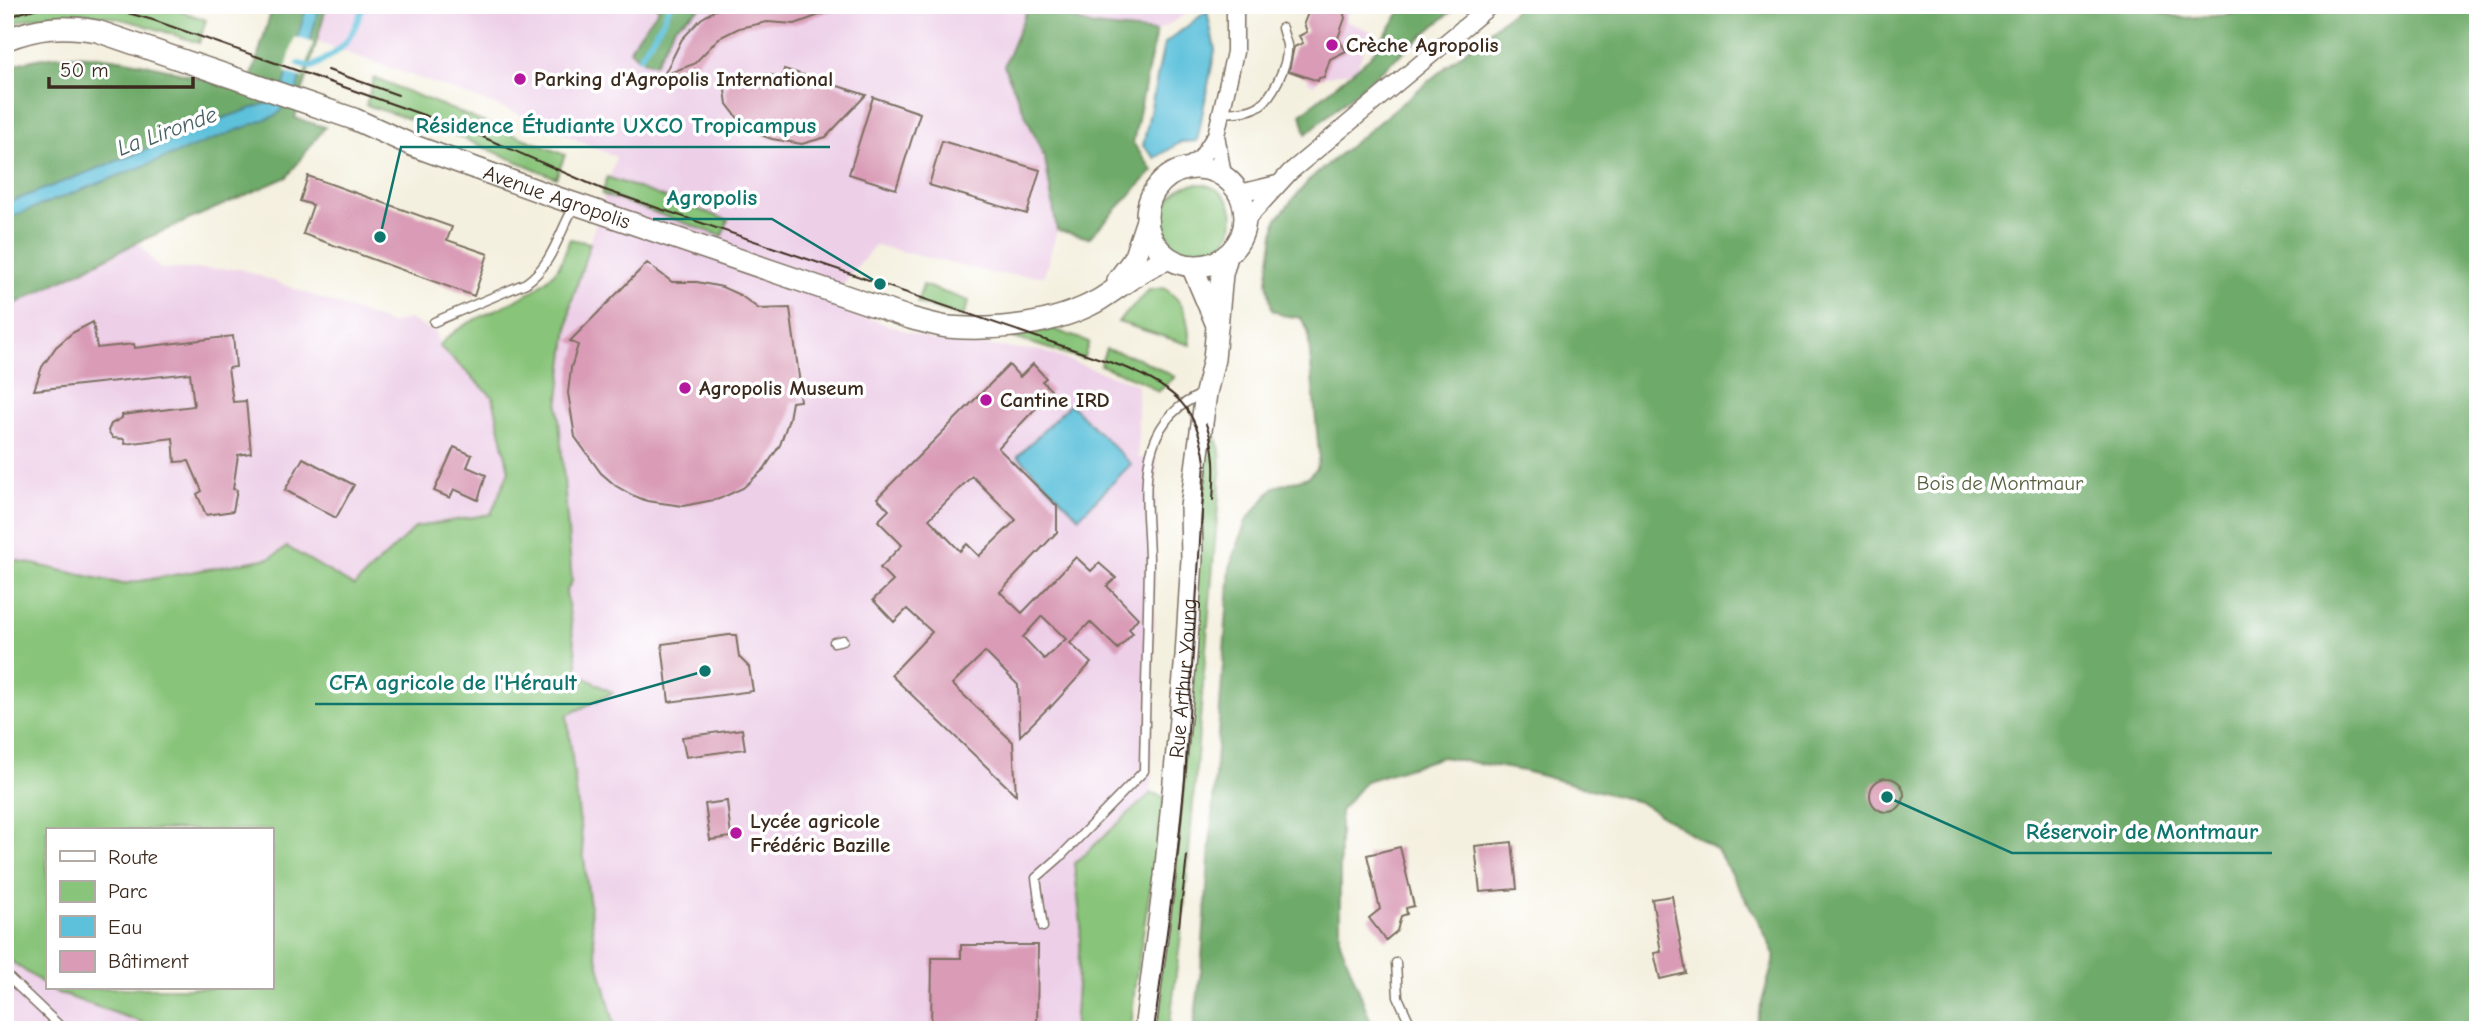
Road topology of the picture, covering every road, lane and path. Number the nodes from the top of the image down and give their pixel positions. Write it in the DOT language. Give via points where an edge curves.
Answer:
graph roads {
  1 [pos="1235,5"];
  2 [pos="1491,5"];
  3 [pos="1282,29"];
  4 [pos="5,40"];
  5 [pos="1221,113"];
  6 [pos="1216,135"];
  7 [pos="1185,169"];
  8 [pos="1223,175"];
  9 [pos="1279,183"];
  10 [pos="1240,193"];
  11 [pos="576,204"];
  12 [pos="1147,220"];
  13 [pos="1245,221"];
  14 [pos="1227,256"];
  15 [pos="1168,259"];
  16 [pos="1192,266"];
  17 [pos="1111,290"];
  18 [pos="434,321"];
  19 [pos="1219,328"];
  20 [pos="1206,393"];
  21 [pos="1042,927"];
  22 [pos="1396,963"];
  23 [pos="5,974"];
  24 [pos="64,1030"];
  25 [pos="1145,1030"];
  26 [pos="1413,1030"];
  1 -- 5 [label="street" via="1235,52"];
  2 -- 9 [label="street"];
  3 -- 5 [label="lane" via="1287,46 1273,90 1255,108"];
  4 -- 11 [label="street, Avenue Agropolis" via="49,27 97,31 354,119 414,146"];
  5 -- 6 [label="street"];
  6 -- 7 [label="street" via="1201,158"];
  6 -- 8 [label="street"];
  7 -- 8 [label="street" via="1208,169"];
  7 -- 12 [label="street" via="1157,188"];
  8 -- 10 [label="street"];
  9 -- 10 [label="street"];
  9 -- 13 [label="street"];
  10 -- 13 [label="street"];
  11 -- 17 [label="street, Avenue Agropolis" via="946,327 1023,325 1068,313"];
  11 -- 18 [label="lane" via="554,251 536,276"];
  12 -- 15 [label="street" via="1154,244"];
  12 -- 17 [label="street, Avenue Agropolis" via="1134,259"];
  13 -- 14 [label="street"];
  14 -- 16 [label="street" via="1214,264"];
  14 -- 19 [label="street, Rue Arthur Young"];
  15 -- 16 [label="street"];
  15 -- 17 [label="street, Avenue Agropolis"];
  16 -- 19 [label="street"];
  19 -- 20 [label="street, Rue Arthur Young"];
  20 -- 21 [label="lane" via="1185,401 1170,416 1158,433 1147,474 1143,771 1036,878"];
  20 -- 25 [label="street, Rue Arthur Young" via="1191,508 1186,656 1172,813"];
  22 -- 26 [label="lane" via="1398,997"];
  23 -- 24 [label="lane"];
}
